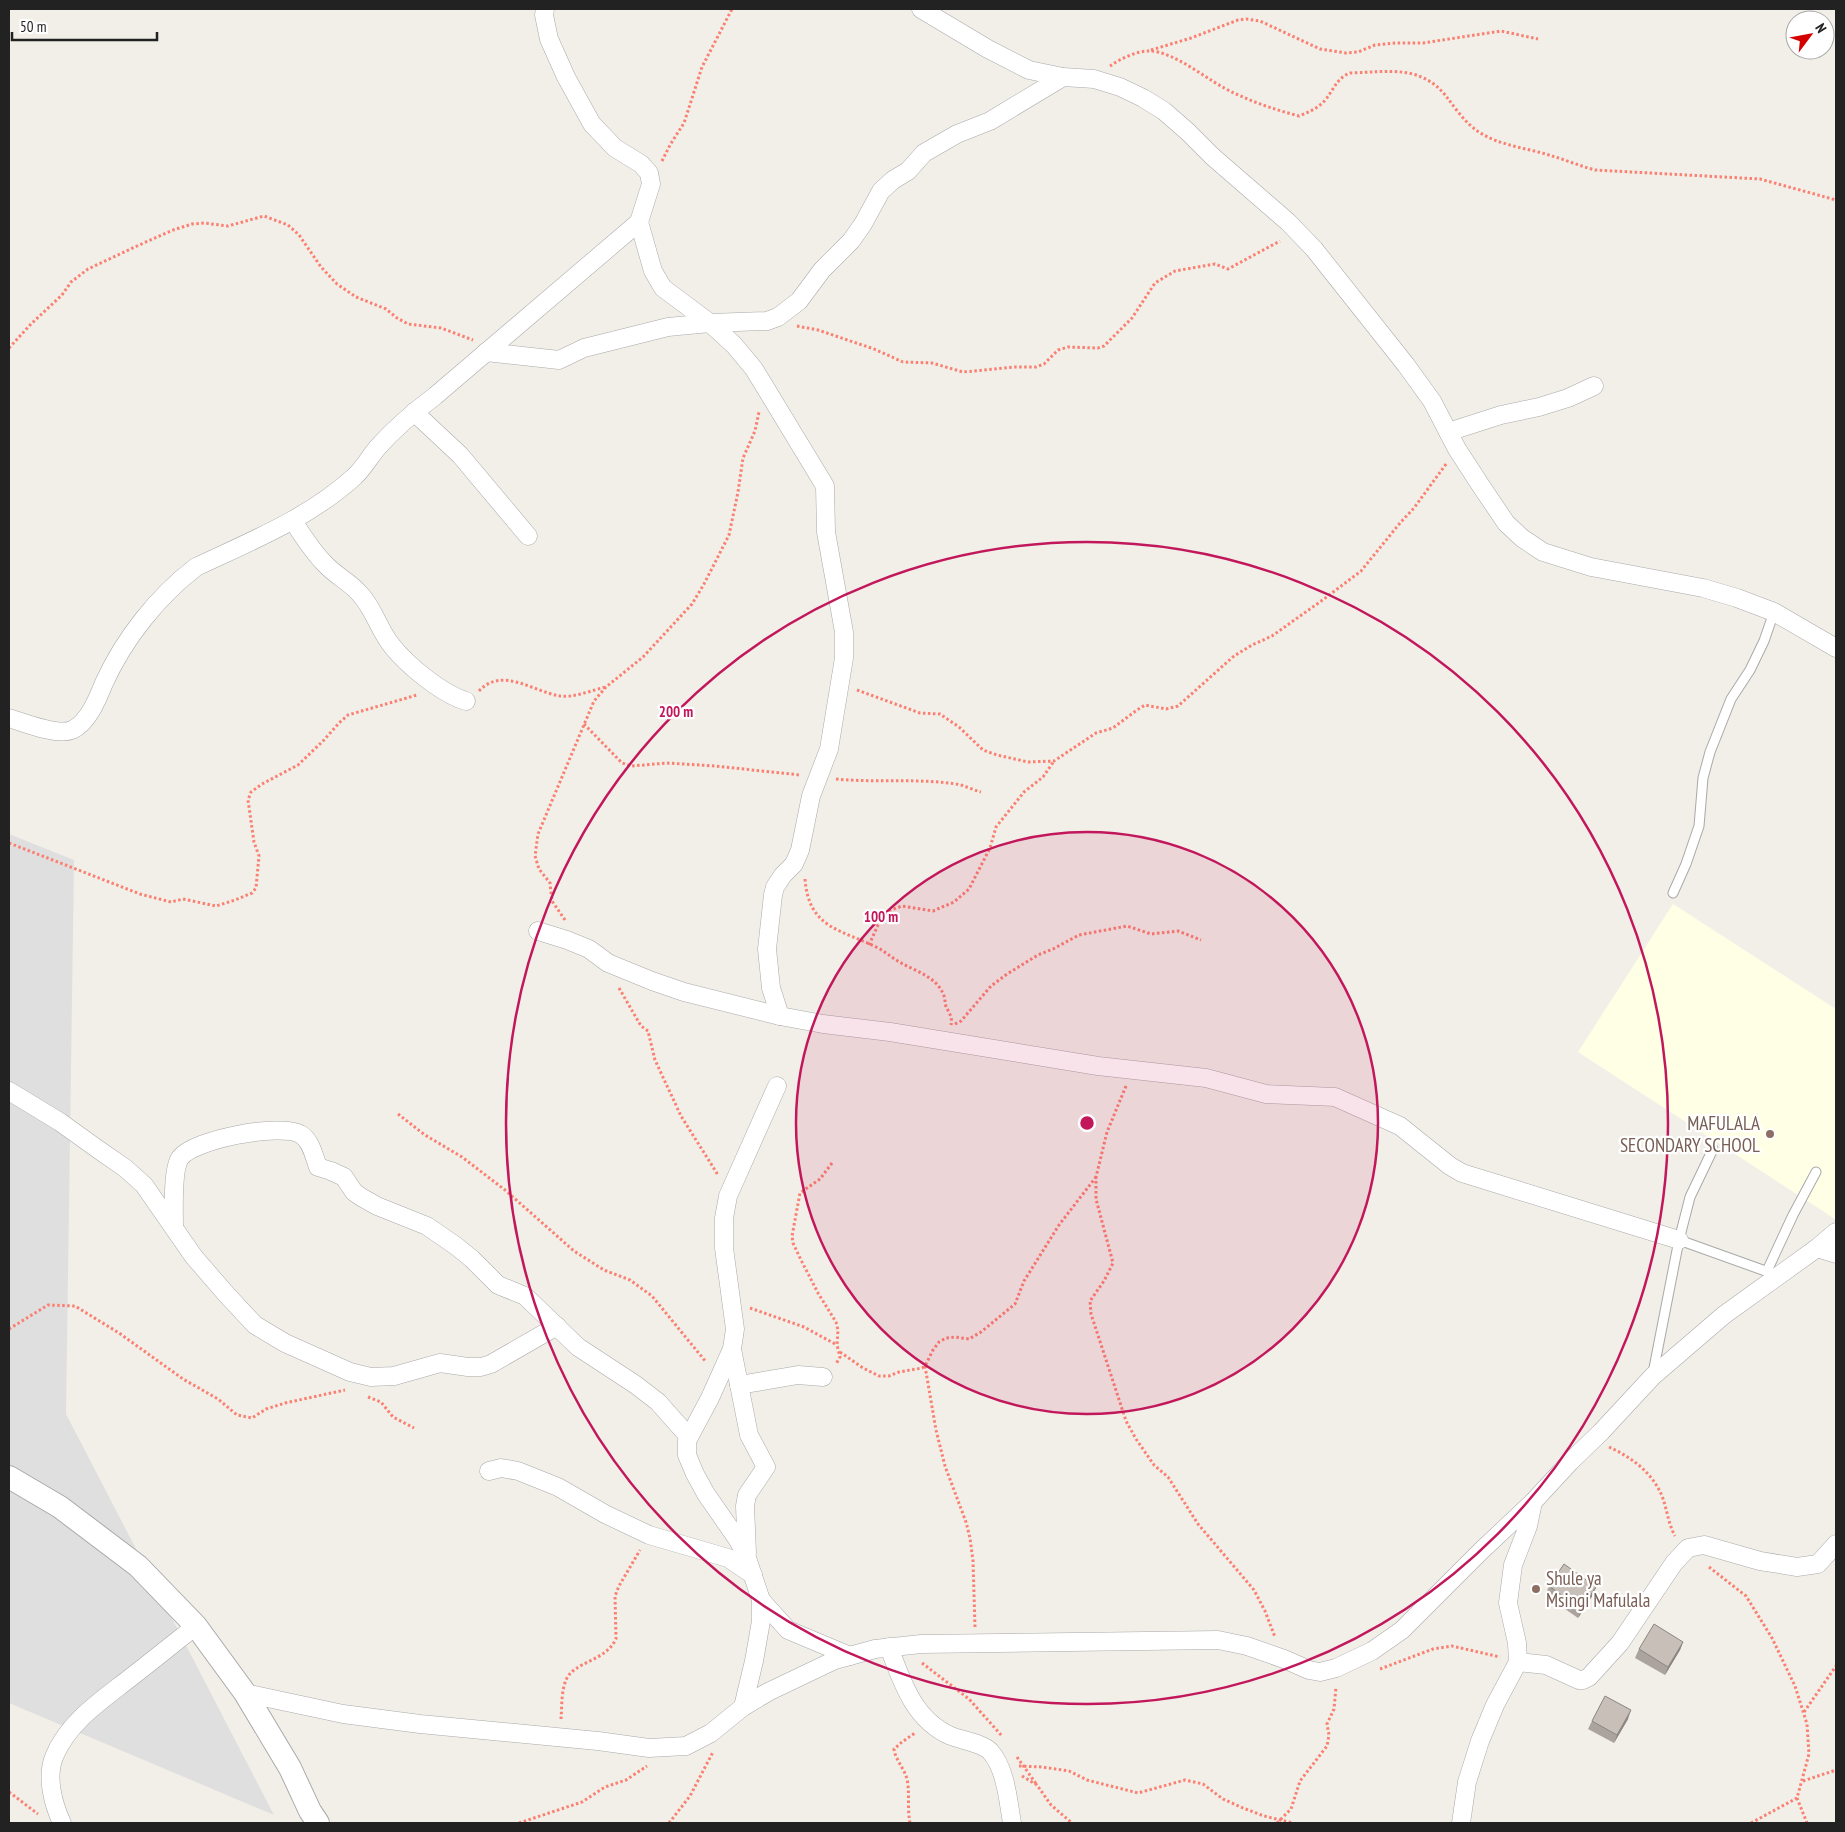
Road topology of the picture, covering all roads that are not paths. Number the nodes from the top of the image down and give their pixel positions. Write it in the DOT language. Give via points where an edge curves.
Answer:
graph roads {
  1 [pos="545,9"];
  2 [pos="921,9"];
  3 [pos="1063,77"];
  4 [pos="639,222"];
  5 [pos="710,323"];
  6 [pos="490,349"];
  7 [pos="1594,386"];
  8 [pos="414,412"];
  9 [pos="1448,432"];
  10 [pos="293,521"];
  11 [pos="528,536"];
  12 [pos="1774,612"];
  13 [pos="1836,648"];
  14 [pos="466,701"];
  15 [pos="9,718"];
  16 [pos="1673,893"];
  17 [pos="538,931"];
  18 [pos="780,1016"];
  19 [pos="777,1086"];
  20 [pos="9,1091"];
  21 [pos="1713,1150"];
  22 [pos="1816,1172"];
  23 [pos="174,1227"];
  24 [pos="1836,1232"];
  25 [pos="1679,1240"];
  26 [pos="1817,1248"];
  27 [pos="1836,1254"];
  28 [pos="1773,1274"];
  29 [pos="557,1326"];
  30 [pos="732,1349"];
  31 [pos="1653,1376"];
  32 [pos="823,1377"];
  33 [pos="739,1384"];
  34 [pos="689,1437"];
  35 [pos="489,1471"];
  36 [pos="9,1477"];
  37 [pos="1533,1502"];
  38 [pos="1836,1544"];
  39 [pos="747,1558"];
  40 [pos="753,1575"];
  41 [pos="761,1600"];
  42 [pos="196,1626"];
  43 [pos="898,1646"];
  44 [pos="850,1656"];
  45 [pos="1518,1662"];
  46 [pos="246,1693"];
  47 [pos="743,1707"];
  48 [pos="62,1823"];
  49 [pos="318,1823"];
  50 [pos="1012,1823"];
  51 [pos="1461,1823"];
  1 -- 4 [label="street" via="549,39 592,124 615,148 641,164 648,173 651,184"];
  2 -- 3 [label="street" via="1029,70"];
  3 -- 5 [label="street" via="990,121 956,134 924,153 908,171 881,191 851,240 787,312 767,321"];
  3 -- 9 [label="street" via="1094,79 1120,87 1164,111 1288,222 1365,311 1432,401"];
  4 -- 5 [label="street" via="653,271 663,288"];
  4 -- 6 [label="street"];
  5 -- 6 [label="street" via="668,327 584,348 559,360"];
  5 -- 18 [label="street" via="754,369 825,486 826,532 844,632 844,658 829,749 811,796 794,864 775,887 767,949 771,988"];
  6 -- 8 [label="street"];
  7 -- 9 [label="street" via="1553,403"];
  8 -- 10 [label="street" via="379,446 356,476"];
  8 -- 11 [label="street" via="460,455"];
  9 -- 12 [label="street" via="1506,523 1543,552 1591,567 1703,588"];
  10 -- 14 [label="street" via="325,564 362,596 392,646 442,689"];
  10 -- 15 [label="street" via="187,574 143,620 112,665 86,718 74,729 62,732"];
  12 -- 13 [label="street"];
  12 -- 16 [label="lane" via="1764,641 1731,699 1710,752 1703,778 1699,826"];
  17 -- 18 [label="street" via="589,949 608,963 652,981"];
  18 -- 25 [label="street" via="1132,1070 1206,1078 1273,1095 1335,1097 1400,1126 1462,1173"];
  19 -- 30 [label="street" via="728,1196 724,1218 724,1248 735,1329"];
  20 -- 23 [label="street" via="125,1168 144,1185"];
  21 -- 25 [label="lane" via="1690,1196"];
  22 -- 28 [label="lane" via="1793,1215"];
  23 -- 29 [label="street" via="194,1257 254,1325 284,1343 350,1372 371,1377 394,1376 440,1363 481,1368"];
  23 -- 29 [label="street" via="176,1173 180,1159 191,1149 241,1134 291,1131 301,1134 310,1144 318,1167 344,1177 354,1192 377,1206 428,1226 472,1259 498,1285 525,1296"];
  24 -- 26 [label="street"];
  25 -- 28 [label="lane"];
  25 -- 31 [label="lane"];
  26 -- 27 [label="street"];
  26 -- 28 [label="street"];
  28 -- 31 [label="street"];
  29 -- 34 [label="street" via="578,1347 658,1402"];
  30 -- 33 [label="street"];
  30 -- 34 [label="street"];
  31 -- 37 [label="street"];
  32 -- 33 [label="street" via="798,1375"];
  33 -- 39 [label="street" via="749,1435 766,1468 747,1495"];
  34 -- 39 [label="street" via="687,1456 695,1474"];
  35 -- 40 [label="street" via="501,1468 518,1471 558,1486 604,1514 650,1535 728,1558"];
  36 -- 42 [label="street" via="60,1507 138,1566"];
  37 -- 43 [label="street" via="1402,1630 1358,1658 1320,1672 1247,1646 1218,1640"];
  37 -- 45 [label="street" via="1513,1565 1508,1603"];
  38 -- 45 [label="street" via="1818,1564 1797,1567 1760,1561 1704,1545 1688,1548 1674,1563 1620,1643 1589,1677 1579,1680 1546,1665"];
  39 -- 40 [label="street"];
  40 -- 41 [label="street"];
  41 -- 44 [label="street" via="788,1630"];
  41 -- 47 [label="street" via="761,1621"];
  42 -- 46 [label="street"];
  42 -- 48 [label="street" via="92,1707 65,1736 54,1757 51,1773 56,1809"];
  43 -- 44 [label="street"];
  43 -- 50 [label="street" via="903,1684 918,1711 937,1729 989,1749 999,1766"];
  44 -- 47 [label="street" via="834,1660 774,1688"];
  45 -- 51 [label="street" via="1480,1741 1467,1782"];
  46 -- 47 [label="street" via="342,1714 649,1748 686,1746 707,1735"];
  46 -- 49 [label="street"];
}
